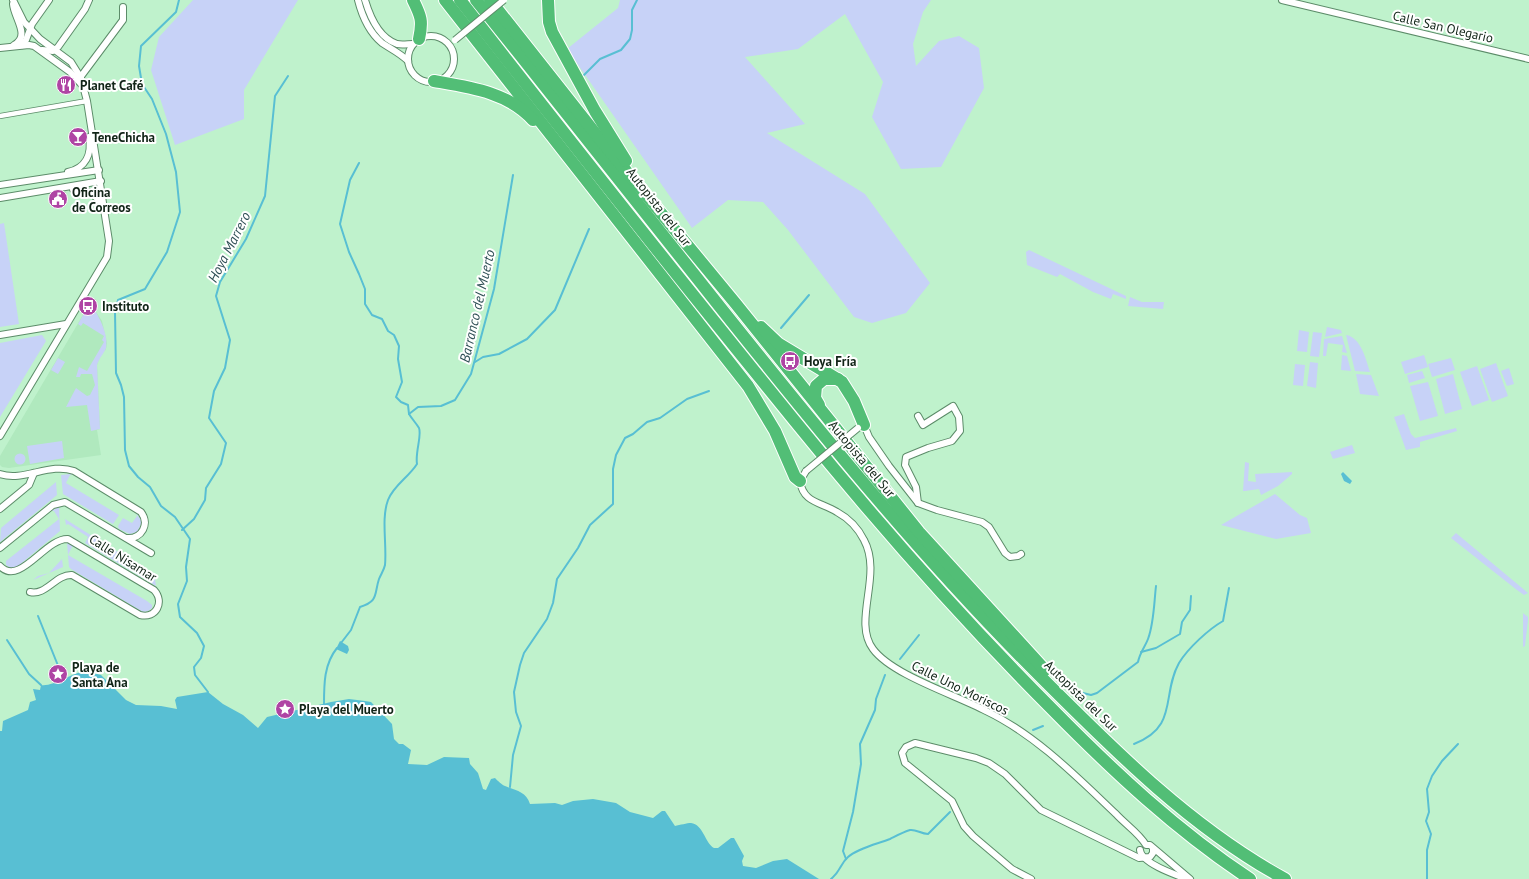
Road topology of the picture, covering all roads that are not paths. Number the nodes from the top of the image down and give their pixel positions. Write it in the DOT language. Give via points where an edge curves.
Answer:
graph roads {
  1 [pos="12,0"];
  2 [pos="49,0"];
  3 [pos="89,0"];
  4 [pos="358,0"];
  5 [pos="365,0"];
  6 [pos="413,0"];
  7 [pos="445,0"];
  8 [pos="460,0"];
  9 [pos="476,0"];
  10 [pos="490,0"];
  11 [pos="504,0"];
  12 [pos="548,0"];
  13 [pos="1282,0"];
  14 [pos="123,7"];
  15 [pos="29,28"];
  16 [pos="416,42"];
  17 [pos="22,45"];
  18 [pos="448,45"];
  19 [pos="13,46"];
  20 [pos="0,48"];
  21 [pos="38,49"];
  22 [pos="57,49"];
  23 [pos="1529,59"];
  24 [pos="408,61"];
  25 [pos="64,67"];
  26 [pos="80,79"];
  27 [pos="434,81"];
  28 [pos="88,101"];
  29 [pos="0,116"];
  30 [pos="91,124"];
  31 [pos="575,165"];
  32 [pos="99,170"];
  33 [pos="55,176"];
  34 [pos="101,181"];
  35 [pos="0,185"];
  36 [pos="46,191"];
  37 [pos="0,198"];
  38 [pos="651,202"];
  39 [pos="105,208"];
  40 [pos="618,218"];
  41 [pos="683,282"];
  42 [pos="736,304"];
  43 [pos="66,324"];
  44 [pos="0,335"];
  45 [pos="838,379"];
  46 [pos="918,416"];
  47 [pos="861,426"];
  48 [pos="835,430"];
  49 [pos="0,436"];
  50 [pos="34,473"];
  51 [pos="0,474"];
  52 [pos="803,476"];
  53 [pos="918,503"];
  54 [pos="0,509"];
  55 [pos="127,538"];
  56 [pos="0,548"];
  57 [pos="151,553"];
  58 [pos="1021,554"];
  59 [pos="0,566"];
  60 [pos="30,592"];
  61 [pos="1130,762"];
  62 [pos="1146,845"];
  63 [pos="1153,849"];
  64 [pos="1140,850"];
  65 [pos="1126,851"];
  66 [pos="1144,857"];
  67 [pos="1031,879"];
  68 [pos="1187,879"];
  69 [pos="1190,879"];
  70 [pos="1250,879"];
  71 [pos="1285,879"];
  1 -- 15 [label="street"];
  1 -- 19 [label="street" via="14,12 23,32 18,43"];
  2 -- 15 [label="street"];
  3 -- 22 [label="street" via="85,10"];
  4 -- 24 [label="street" via="363,16 375,36"];
  5 -- 16 [label="street" via="369,15 387,38 398,44"];
  6 -- 16 [label="highway" via="422,26"];
  7 -- 31 [label="highway"];
  8 -- 41 [label="highway"];
  9 -- 61 [label="highway, Autopista del Sur" via="786,390 880,503 970,604 1065,701"];
  10 -- 38 [label="highway"];
  11 -- 18 [label="street, bridge"];
  12 -- 38 [label="highway" via="552,32 595,111"];
  13 -- 23 [label="street, Calle San Olegario"];
  14 -- 26 [label="street" via="123,20"];
  15 -- 17 [label="street"];
  15 -- 22 [label="street" via="40,39"];
  16 -- 18 [label="street" via="434,36"];
  16 -- 24 [label="street" via="409,52"];
  17 -- 19 [label="street"];
  17 -- 21 [label="street"];
  18 -- 27 [label="street" via="453,56 451,69 444,78"];
  19 -- 20 [label="street"];
  21 -- 22 [label="street"];
  21 -- 25 [label="street"];
  22 -- 25 [label="street"];
  22 -- 26 [label="street" via="71,62"];
  24 -- 27 [label="street" via="418,78"];
  25 -- 26 [label="street"];
  26 -- 28 [label="street"];
  27 -- 31 [label="highway" via="482,90 504,98 530,116"];
  28 -- 29 [label="street"];
  28 -- 30 [label="street"];
  30 -- 32 [label="street"];
  30 -- 33 [label="street" via="88,131 89,156 80,167"];
  31 -- 40 [label="highway"];
  32 -- 33 [label="street"];
  32 -- 34 [label="street"];
  33 -- 35 [label="street"];
  34 -- 36 [label="street"];
  34 -- 39 [label="street"];
  36 -- 37 [label="street"];
  36 -- 39 [label="street" via="83,188 95,194"];
  38 -- 42 [label="highway"];
  39 -- 43 [label="street" via="109,241 107,257"];
  40 -- 41 [label="highway"];
  40 -- 52 [label="highway" via="748,386 768,416 795,477"];
  41 -- 70 [label="highway" via="851,490 968,623 1072,730 1137,790 1192,839"];
  42 -- 45 [label="highway" via="779,344"];
  42 -- 48 [label="highway"];
  43 -- 44 [label="street"];
  43 -- 49 [label="street"];
  45 -- 47 [label="highway" via="850,393"];
  45 -- 48 [label="highway" via="820,381 814,391 818,403 830,418"];
  46 -- 53 [label="street" via="923,425 953,406 959,417 960,431 952,441 906,457 905,465 916,487"];
  47 -- 52 [label="street, bridge"];
  47 -- 53 [label="street"];
  48 -- 61 [label="highway" via="919,532"];
  50 -- 51 [label="street, Calle Nisamar" via="12,476"];
  50 -- 54 [label="street" via="29,485"];
  50 -- 55 [label="street, Calle Nisamar" via="62,468 74,470 141,512 146,523 144,530 138,536"];
  52 -- 62 [label="street, Calle Uno Moriscos" via="804,493 808,499 845,517 854,525 865,542 872,570 865,616 866,628 871,647 878,655 895,668 988,711 1026,735 1094,793"];
  53 -- 58 [label="street" via="982,522 990,527 1005,553 1010,557"];
  55 -- 56 [label="street, Calle Nisamar" via="69,503 61,502 53,505"];
  55 -- 57 [label="street, Calle Nisamar"];
  59 -- 60 [label="street, Calle Nisamar" via="7,571 17,571 53,543 60,539 68,539 154,590 160,602 152,614 140,615 72,575 64,575 41,591"];
  61 -- 71 [label="highway, Autopista del Sur" via="1220,839"];
  62 -- 63 [label="street, Calle Uno Moriscos"];
  62 -- 64 [label="street"];
  63 -- 66 [label="street" via="1151,856"];
  63 -- 69 [label="street, Calle Uno Moriscos"];
  64 -- 65 [label="street"];
  64 -- 66 [label="street"];
  65 -- 66 [label="street" via="1139,858"];
  65 -- 67 [label="street" via="1041,810 1005,774 989,763 915,744 906,747 902,753 905,762 952,801 970,834 1007,864"];
  66 -- 68 [label="street" via="1149,863"];
}
